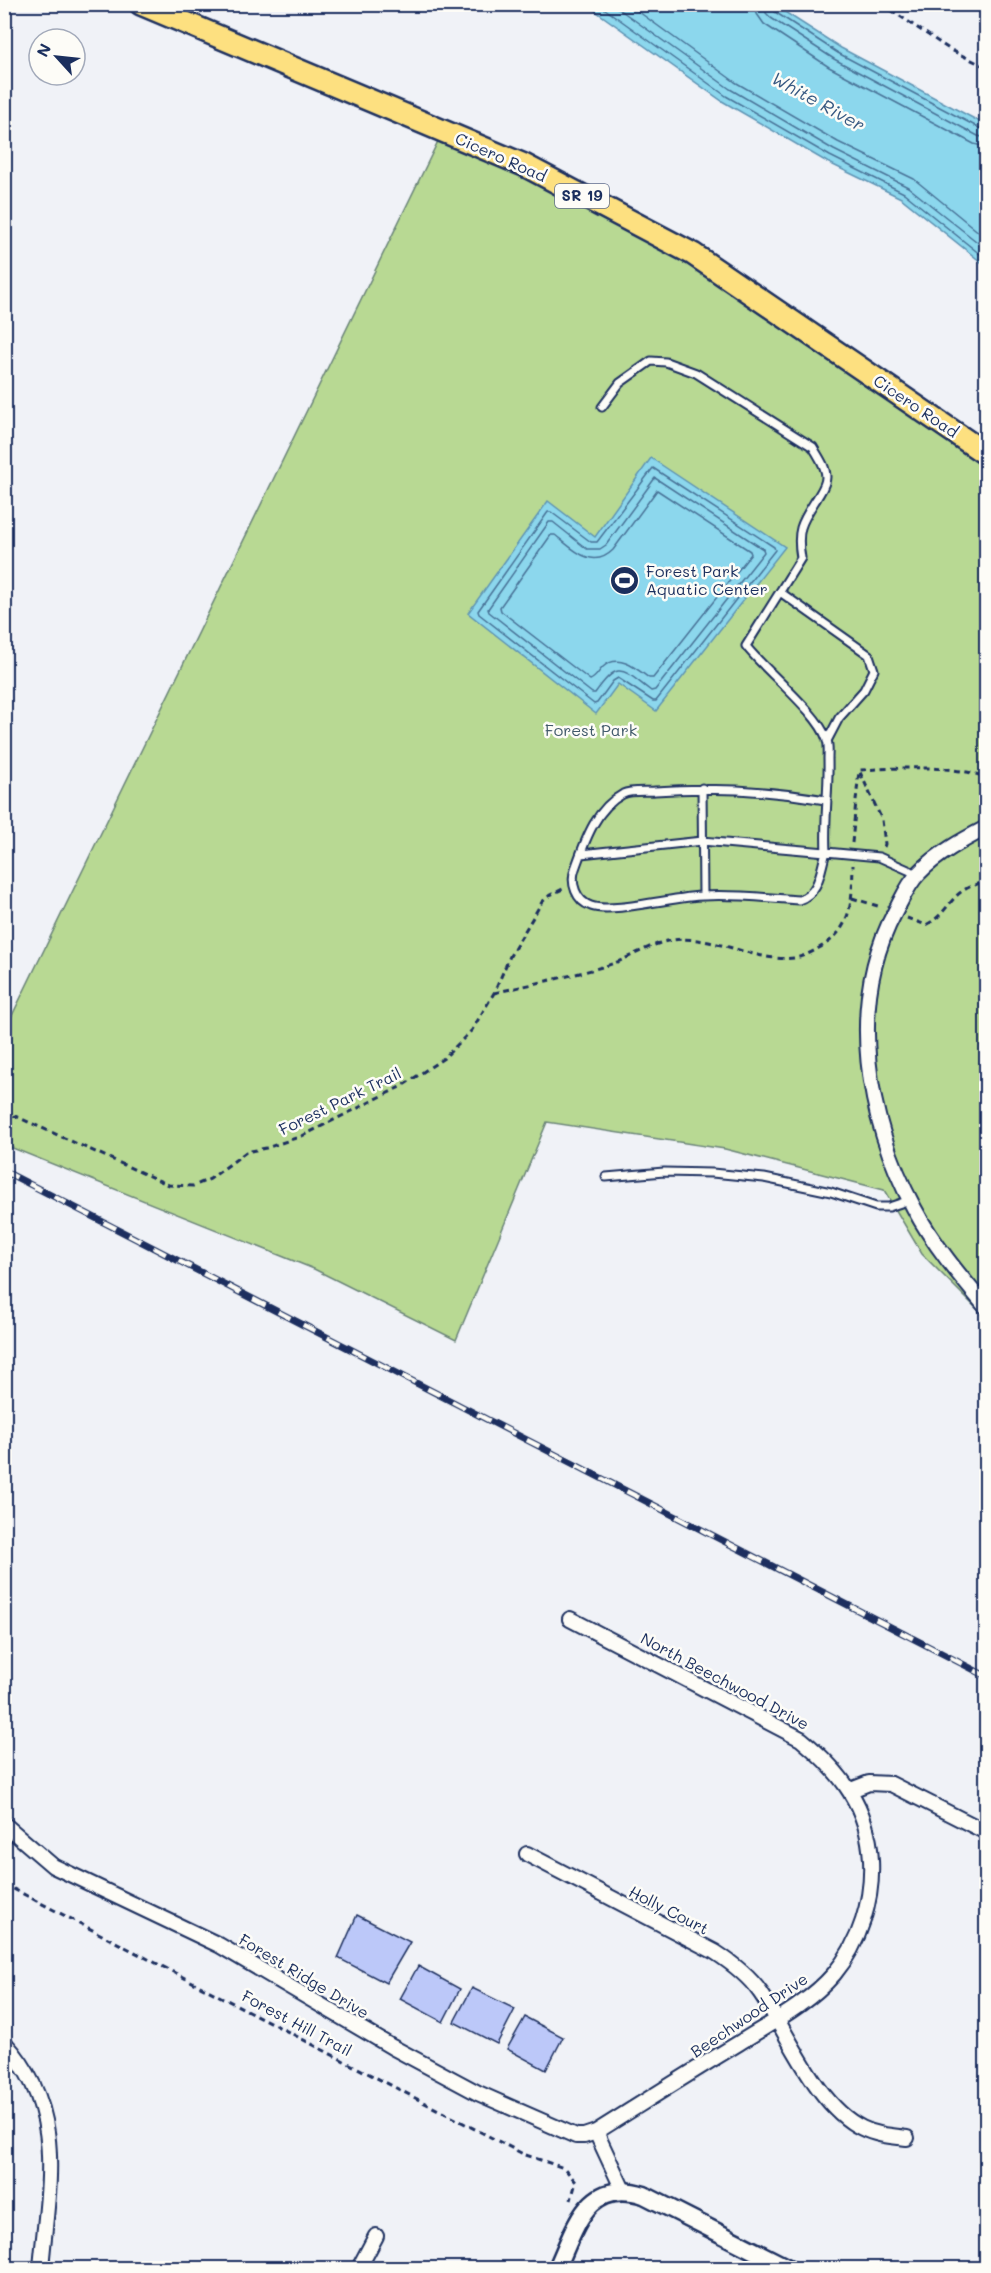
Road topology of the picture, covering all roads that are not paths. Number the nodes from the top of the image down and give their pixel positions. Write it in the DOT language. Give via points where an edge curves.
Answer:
graph roads {
  1 [pos="141,4"];
  2 [pos="602,407"];
  3 [pos="987,454"];
  4 [pos="780,592"];
  5 [pos="827,741"];
  6 [pos="702,788"];
  7 [pos="826,800"];
  8 [pos="987,828"];
  9 [pos="702,841"];
  10 [pos="826,852"];
  11 [pos="581,854"];
  12 [pos="917,874"];
  13 [pos="703,896"];
  14 [pos="606,1177"];
  15 [pos="910,1200"];
  16 [pos="987,1307"];
  17 [pos="570,1619"];
  18 [pos="851,1790"];
  19 [pos="4,1824"];
  20 [pos="987,1832"];
  21 [pos="527,1854"];
  22 [pos="776,2019"];
  23 [pos="4,2042"];
  24 [pos="596,2132"];
  25 [pos="907,2138"];
  26 [pos="623,2190"];
  27 [pos="376,2236"];
  28 [pos="41,2268"];
  29 [pos="359,2268"];
  30 [pos="557,2268"];
  31 [pos="788,2268"];
  1 -- 3 [label="main road, Cicero Road / SR 19" via="524,165 693,254"];
  2 -- 4 [label="lane" via="620,383 651,361 666,362 696,373 813,447 826,475 824,485 802,522 797,538 801,558"];
  4 -- 5 [label="lane" via="746,646 815,720"];
  4 -- 5 [label="lane" via="869,655 874,670 864,690 839,717"];
  5 -- 7 [label="lane"];
  6 -- 7 [label="lane" via="786,793"];
  6 -- 9 [label="lane"];
  6 -- 11 [label="lane" via="625,793 605,807"];
  7 -- 10 [label="lane"];
  8 -- 12 [label="street" via="951,848"];
  9 -- 10 [label="lane"];
  9 -- 11 [label="lane"];
  9 -- 13 [label="lane"];
  10 -- 12 [label="lane" via="879,857"];
  10 -- 13 [label="lane" via="814,891 808,897 799,900"];
  11 -- 13 [label="lane" via="573,885 581,902 593,907"];
  12 -- 15 [label="street" via="884,934 870,987 872,1095 881,1129"];
  14 -- 15 [label="lane" via="712,1173 764,1178 876,1207"];
  15 -- 16 [label="street" via="930,1236"];
  17 -- 18 [label="street, North Beechwood Drive" via="801,1739"];
  18 -- 20 [label="street" via="869,1783 891,1784"];
  18 -- 22 [label="street, Beechwood Drive" via="868,1837 872,1869 869,1901 858,1936 834,1974"];
  19 -- 24 [label="street, Forest Ridge Drive" via="53,1866 219,1946 478,2093 576,2136"];
  21 -- 22 [label="street, Holly Court" via="732,1963 759,1991"];
  22 -- 24 [label="street, Beechwood Drive"];
  22 -- 25 [label="street, Holly Court" via="815,2083 847,2118 861,2128"];
  23 -- 28 [label="street" via="31,2077 42,2102 48,2132 50,2161"];
  24 -- 26 [label="street"];
  26 -- 30 [label="street" via="607,2193 588,2208"];
  26 -- 31 [label="street" via="644,2195"];
  27 -- 29 [label="street"];
}
